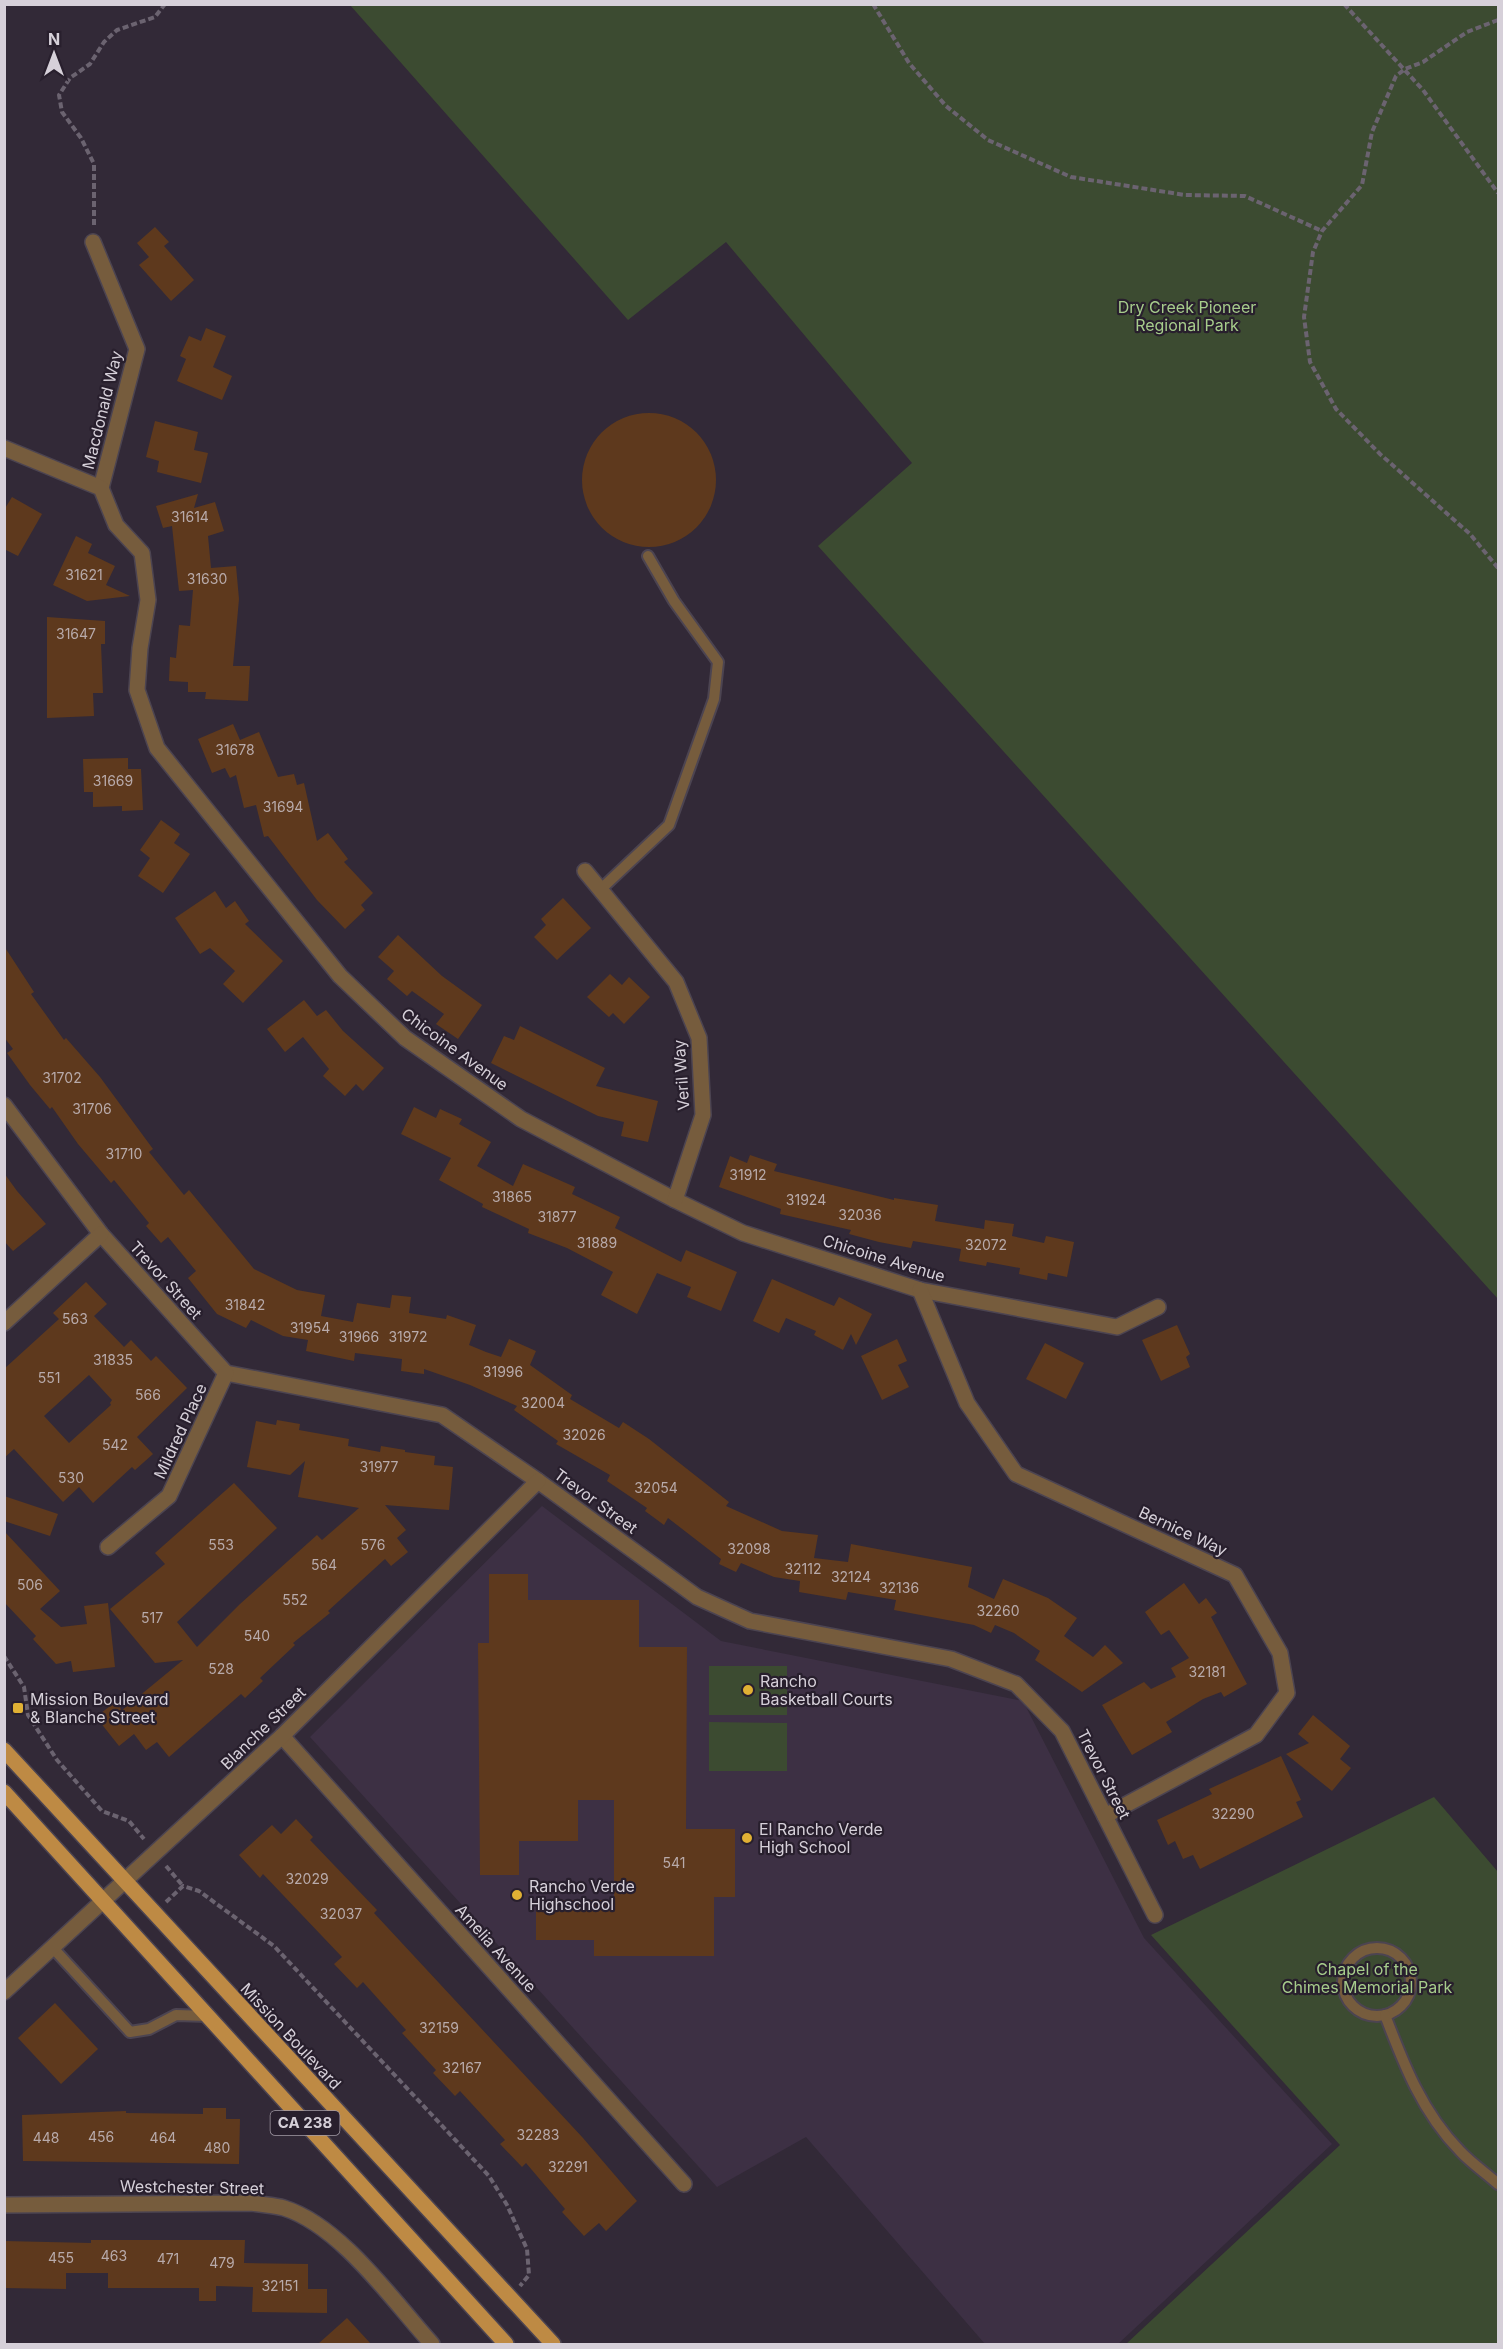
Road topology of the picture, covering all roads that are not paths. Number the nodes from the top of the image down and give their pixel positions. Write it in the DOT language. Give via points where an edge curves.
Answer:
graph roads {
  1 [pos="93,242"];
  2 [pos="4,448"];
  3 [pos="101,488"];
  4 [pos="648,556"];
  5 [pos="585,871"];
  6 [pos="600,890"];
  7 [pos="4,1105"];
  8 [pos="675,1200"];
  9 [pos="101,1234"];
  10 [pos="920,1290"];
  11 [pos="1158,1307"];
  12 [pos="4,1323"];
  13 [pos="226,1373"];
  14 [pos="538,1481"];
  15 [pos="108,1547"];
  16 [pos="282,1736"];
  17 [pos="4,1750"];
  18 [pos="4,1792"];
  19 [pos="1105,1816"];
  20 [pos="125,1882"];
  21 [pos="104,1901"];
  22 [pos="1155,1915"];
  23 [pos="53,1948"];
  24 [pos="4,1992"];
  25 [pos="1385,2015"];
  26 [pos="208,2016"];
  27 [pos="684,2184"];
  28 [pos="1498,2184"];
  29 [pos="4,2205"];
  30 [pos="432,2344"];
  31 [pos="506,2344"];
  32 [pos="553,2344"];
  1 -- 3 [label="street, Macdonald Way" via="137,349"];
  2 -- 3 [label="street"];
  3 -- 8 [label="street, Chicoine Avenue" via="116,525 142,554 148,600 137,690 157,748 318,949 340,976 405,1038 521,1119"];
  4 -- 6 [label="lane" via="674,601 718,662 714,699 669,825"];
  5 -- 6 [label="street, Veril Way"];
  6 -- 8 [label="street, Veril Way" via="676,982 699,1038 703,1115"];
  7 -- 9 [label="street, Trevor Street"];
  8 -- 10 [label="street, Chicoine Avenue" via="743,1233"];
  9 -- 12 [label="street"];
  9 -- 13 [label="street, Trevor Street"];
  10 -- 11 [label="street, Chicoine Avenue" via="1117,1327"];
  10 -- 19 [label="street, Bernice Way" via="967,1404 1016,1474 1235,1575 1280,1653 1287,1693 1256,1735"];
  13 -- 14 [label="street, Trevor Street" via="442,1415"];
  13 -- 15 [label="street, Mildred Place" via="169,1496"];
  14 -- 16 [label="street, Blanche Street"];
  14 -- 19 [label="street, Trevor Street" via="698,1597 750,1621 951,1659 1016,1684 1062,1731"];
  16 -- 20 [label="street, Blanche Street"];
  16 -- 27 [label="street, Amelia Avenue"];
  17 -- 20 [label="main road, Mission Boulevard / CA 238"];
  18 -- 21 [label="main road, CA 238"];
  19 -- 22 [label="street, Trevor Street"];
  20 -- 21 [label="street, Blanche Street"];
  20 -- 32 [label="main road, Mission Boulevard / CA 238"];
  21 -- 23 [label="street, Blanche Street"];
  21 -- 26 [label="main road, CA 238"];
  23 -- 24 [label="street, Blanche Street"];
  23 -- 26 [label="lane" via="130,2032 149,2029 176,2015"];
  25 -- 25 [label="lane" via="1406,2000 1410,1974 1394,1953 1368,1950 1347,1965 1344,1991 1359,2012"];
  25 -- 28 [label="lane" via="1408,2076 1429,2115 1460,2152"];
  26 -- 31 [label="main road, CA 238"];
  29 -- 30 [label="street, Westchester Street" via="252,2203 284,2208 338,2240"];
}
